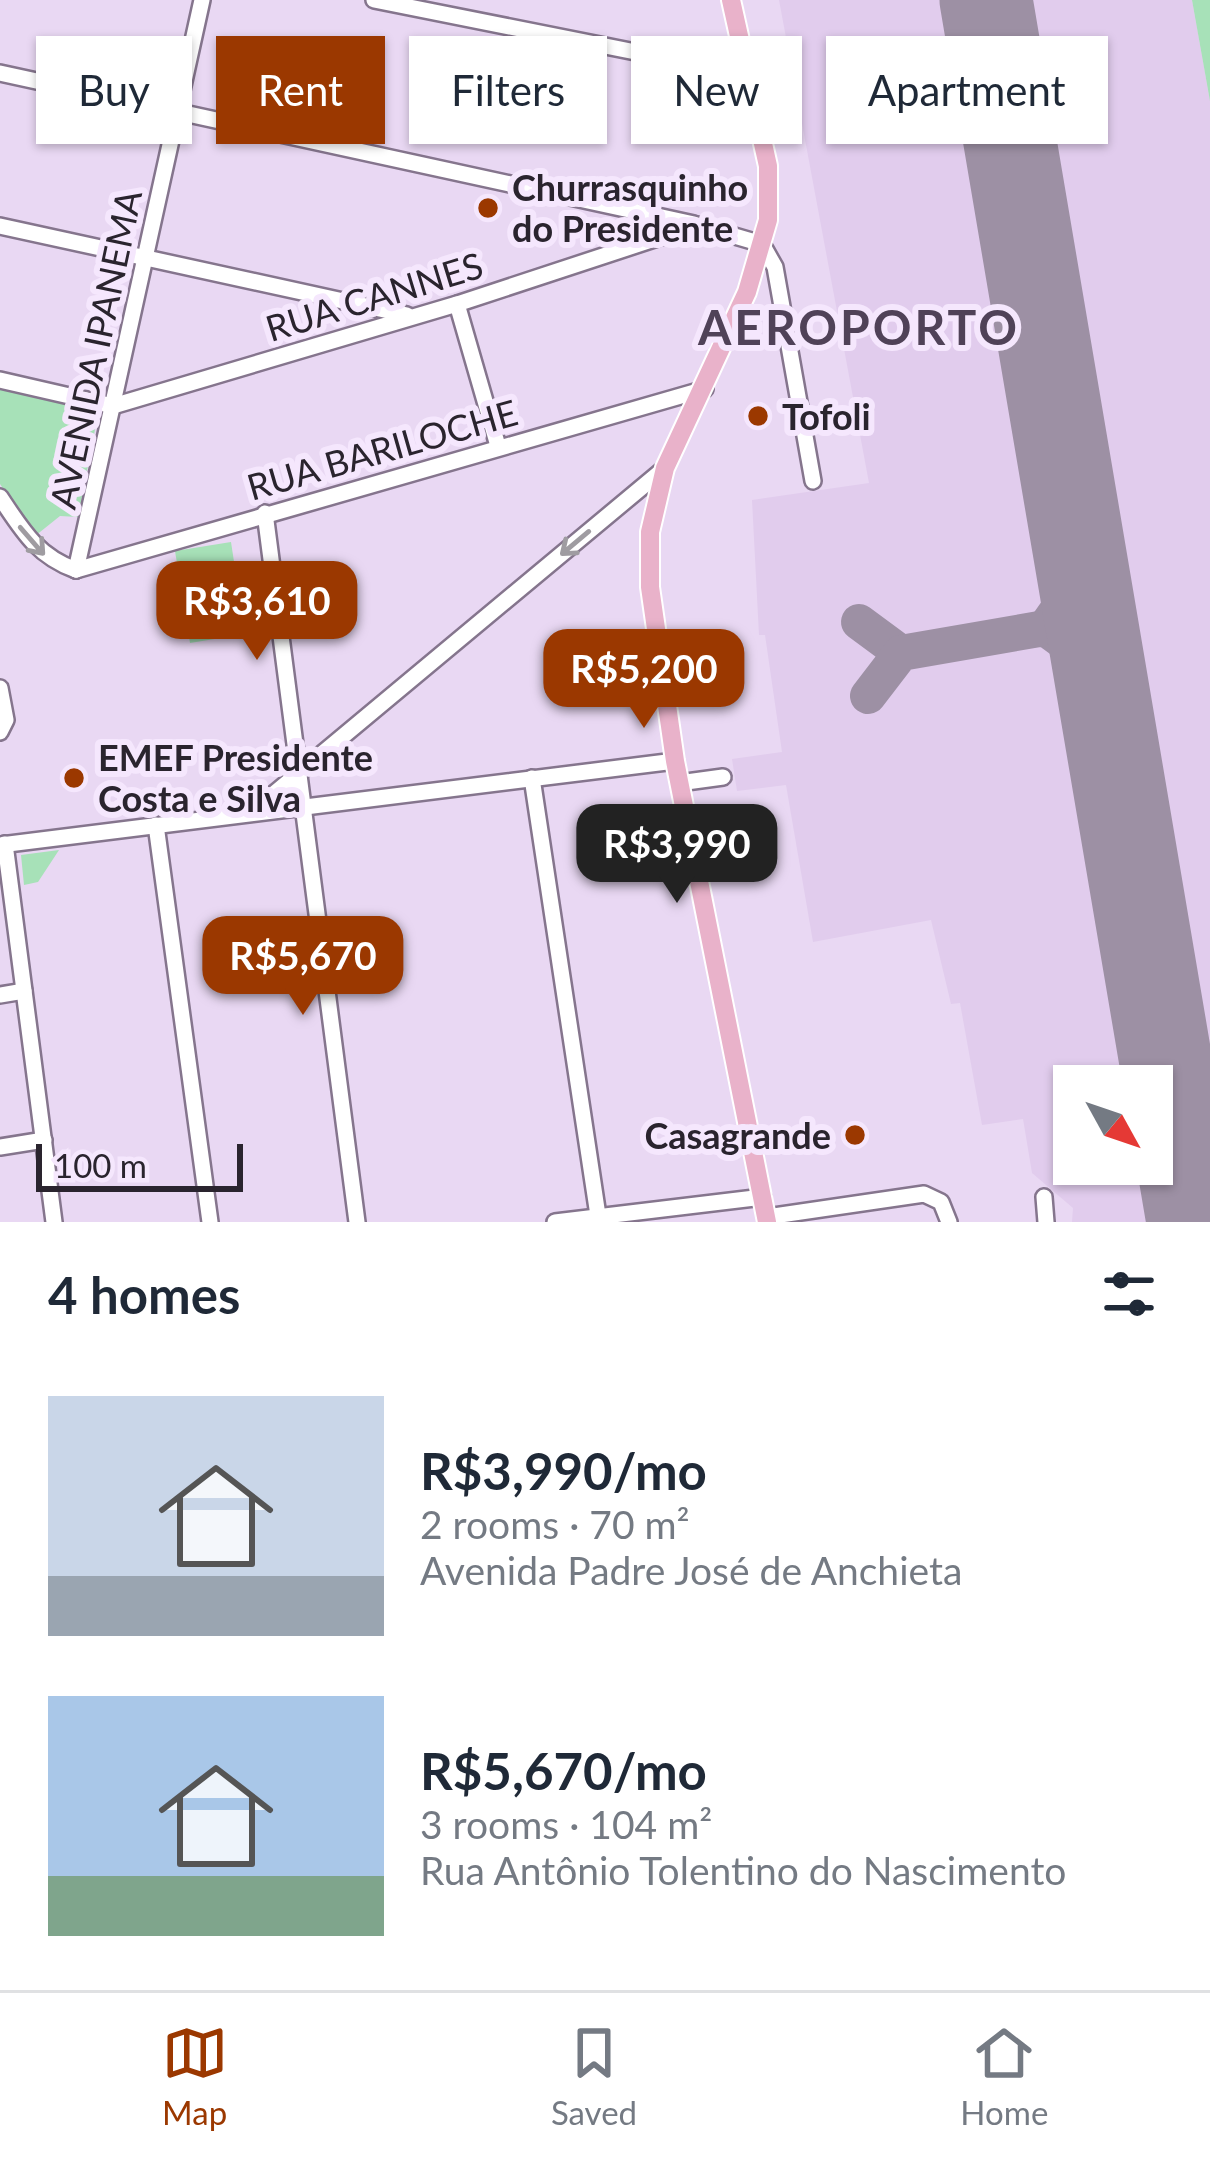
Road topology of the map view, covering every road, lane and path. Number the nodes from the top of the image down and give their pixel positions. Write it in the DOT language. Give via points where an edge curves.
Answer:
graph roads {
  1 [pos="202,0"];
  2 [pos="374,0"];
  3 [pos="731,0"];
  4 [pos="741,36"];
  5 [pos="192,46"];
  6 [pos="631,51"];
  7 [pos="0,73"];
  8 [pos="36,81"];
  9 [pos="192,117"];
  10 [pos="170,144"];
  11 [pos="763,144"];
  12 [pos="697,225"];
  13 [pos="0,226"];
  14 [pos="762,244"];
  15 [pos="145,258"];
  16 [pos="457,304"];
  17 [pos="413,317"];
  18 [pos="0,380"];
  19 [pos="705,389"];
  20 [pos="112,406"];
  21 [pos="497,446"];
  22 [pos="665,468"];
  23 [pos="813,481"];
  24 [pos="0,497"];
  25 [pos="265,513"];
  26 [pos="76,570"];
  27 [pos="0,688"];
  28 [pos="0,732"];
  29 [pos="675,760"];
  30 [pos="296,775"];
  31 [pos="723,776"];
  32 [pos="532,778"];
  33 [pos="679,783"];
  34 [pos="300,807"];
  35 [pos="250,814"];
  36 [pos="156,825"];
  37 [pos="3,845"];
  38 [pos="24,991"];
  39 [pos="0,995"];
  40 [pos="44,1140"];
  41 [pos="0,1147"];
  42 [pos="1043,1198"];
  43 [pos="766,1212"];
  44 [pos="847,1214"];
  45 [pos="598,1219"];
  46 [pos="54,1222"];
  47 [pos="210,1222"];
  48 [pos="357,1222"];
  49 [pos="555,1222"];
  50 [pos="950,1222"];
  51 [pos="1046,1222"];
  1 -- 5 [label="street, AVENIDA IPANEMA"];
  2 -- 6 [label="street"];
  3 -- 4 [label="main road"];
  7 -- 8 [label="street"];
  9 -- 12 [label="street"];
  10 -- 15 [label="street, AVENIDA IPANEMA"];
  11 -- 14 [label="main road" via="769,180"];
  12 -- 14 [label="street"];
  12 -- 16 [label="street, RUA CANNES"];
  13 -- 15 [label="street"];
  14 -- 19 [label="main road"];
  14 -- 23 [label="street" via="775,267"];
  15 -- 17 [label="street"];
  15 -- 20 [label="street, AVENIDA IPANEMA"];
  16 -- 17 [label="street, RUA CANNES"];
  16 -- 21 [label="street"];
  17 -- 20 [label="street, RUA CANNES"];
  18 -- 20 [label="street, RUA CANNES"];
  19 -- 21 [label="street, RUA BARILOCHE"];
  19 -- 22 [label="main road"];
  20 -- 26 [label="street, AVENIDA IPANEMA"];
  21 -- 25 [label="street, RUA BARILOCHE"];
  22 -- 29 [label="main road" via="650,532 650,587"];
  22 -- 30 [label="street, one-way"];
  24 -- 26 [label="street, one-way" via="30,542"];
  25 -- 26 [label="street, RUA BARILOCHE"];
  25 -- 30 [label="street"];
  27 -- 28 [label="street"];
  29 -- 32 [label="street"];
  29 -- 33 [label="main road"];
  30 -- 34 [label="street"];
  30 -- 35 [label="street"];
  31 -- 33 [label="street"];
  32 -- 34 [label="street"];
  32 -- 45 [label="street"];
  33 -- 43 [label="main road"];
  34 -- 35 [label="street"];
  34 -- 48 [label="street"];
  35 -- 36 [label="street"];
  36 -- 37 [label="street"];
  36 -- 47 [label="street"];
  37 -- 38 [label="street"];
  38 -- 39 [label="street"];
  38 -- 40 [label="street"];
  40 -- 41 [label="street"];
  40 -- 46 [label="street"];
  42 -- 51 [label="street"];
  43 -- 44 [label="street"];
  43 -- 45 [label="street"];
  44 -- 50 [label="street" via="924,1194 941,1202"];
  45 -- 49 [label="street"];
}
